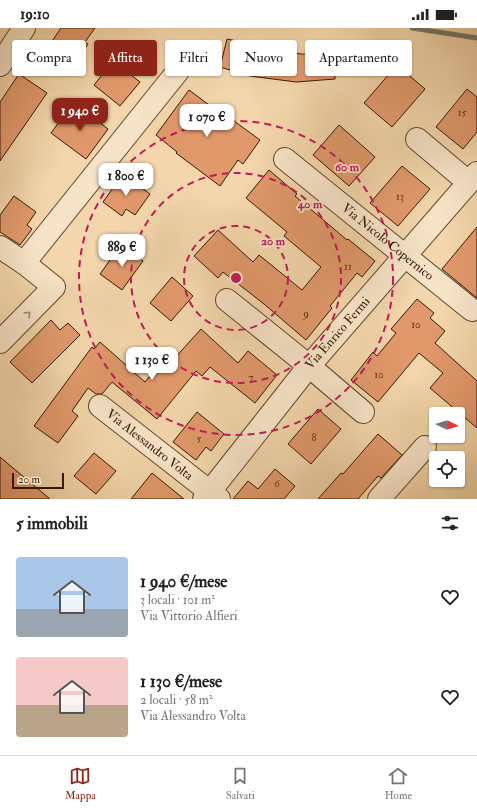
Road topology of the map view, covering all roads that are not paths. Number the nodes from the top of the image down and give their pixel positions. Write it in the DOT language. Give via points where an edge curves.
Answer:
graph roads {
  1 [pos="24,28"];
  2 [pos="0,65"];
  3 [pos="174,76"];
  4 [pos="417,139"];
  5 [pos="285,159"];
  6 [pos="473,178"];
  7 [pos="0,247"];
  8 [pos="405,255"];
  9 [pos="24,263"];
  10 [pos="227,300"];
  11 [pos="472,310"];
  12 [pos="0,342"];
  13 [pos="309,366"];
  14 [pos="100,406"];
  15 [pos="363,412"];
  16 [pos="425,447"];
  17 [pos="211,496"];
  18 [pos="379,499"];
  1 -- 2 [label="street"];
  3 -- 9 [label="street"];
  4 -- 6 [label="street"];
  5 -- 8 [label="street, Via Nicolò Copernico"];
  6 -- 8 [label="street, Via Enrico Fermi"];
  7 -- 9 [label="street"];
  8 -- 11 [label="street, Via Nicolò Copernico"];
  8 -- 13 [label="street, Via Enrico Fermi"];
  12 -- 9 [label="street, one-way" via="54,287"];
  10 -- 13 [label="street"];
  13 -- 15 [label="street"];
  13 -- 17 [label="street, Via Enrico Fermi"];
  14 -- 17 [label="street, Via Alessandro Volta"];
  16 -- 18 [label="street"];
}
